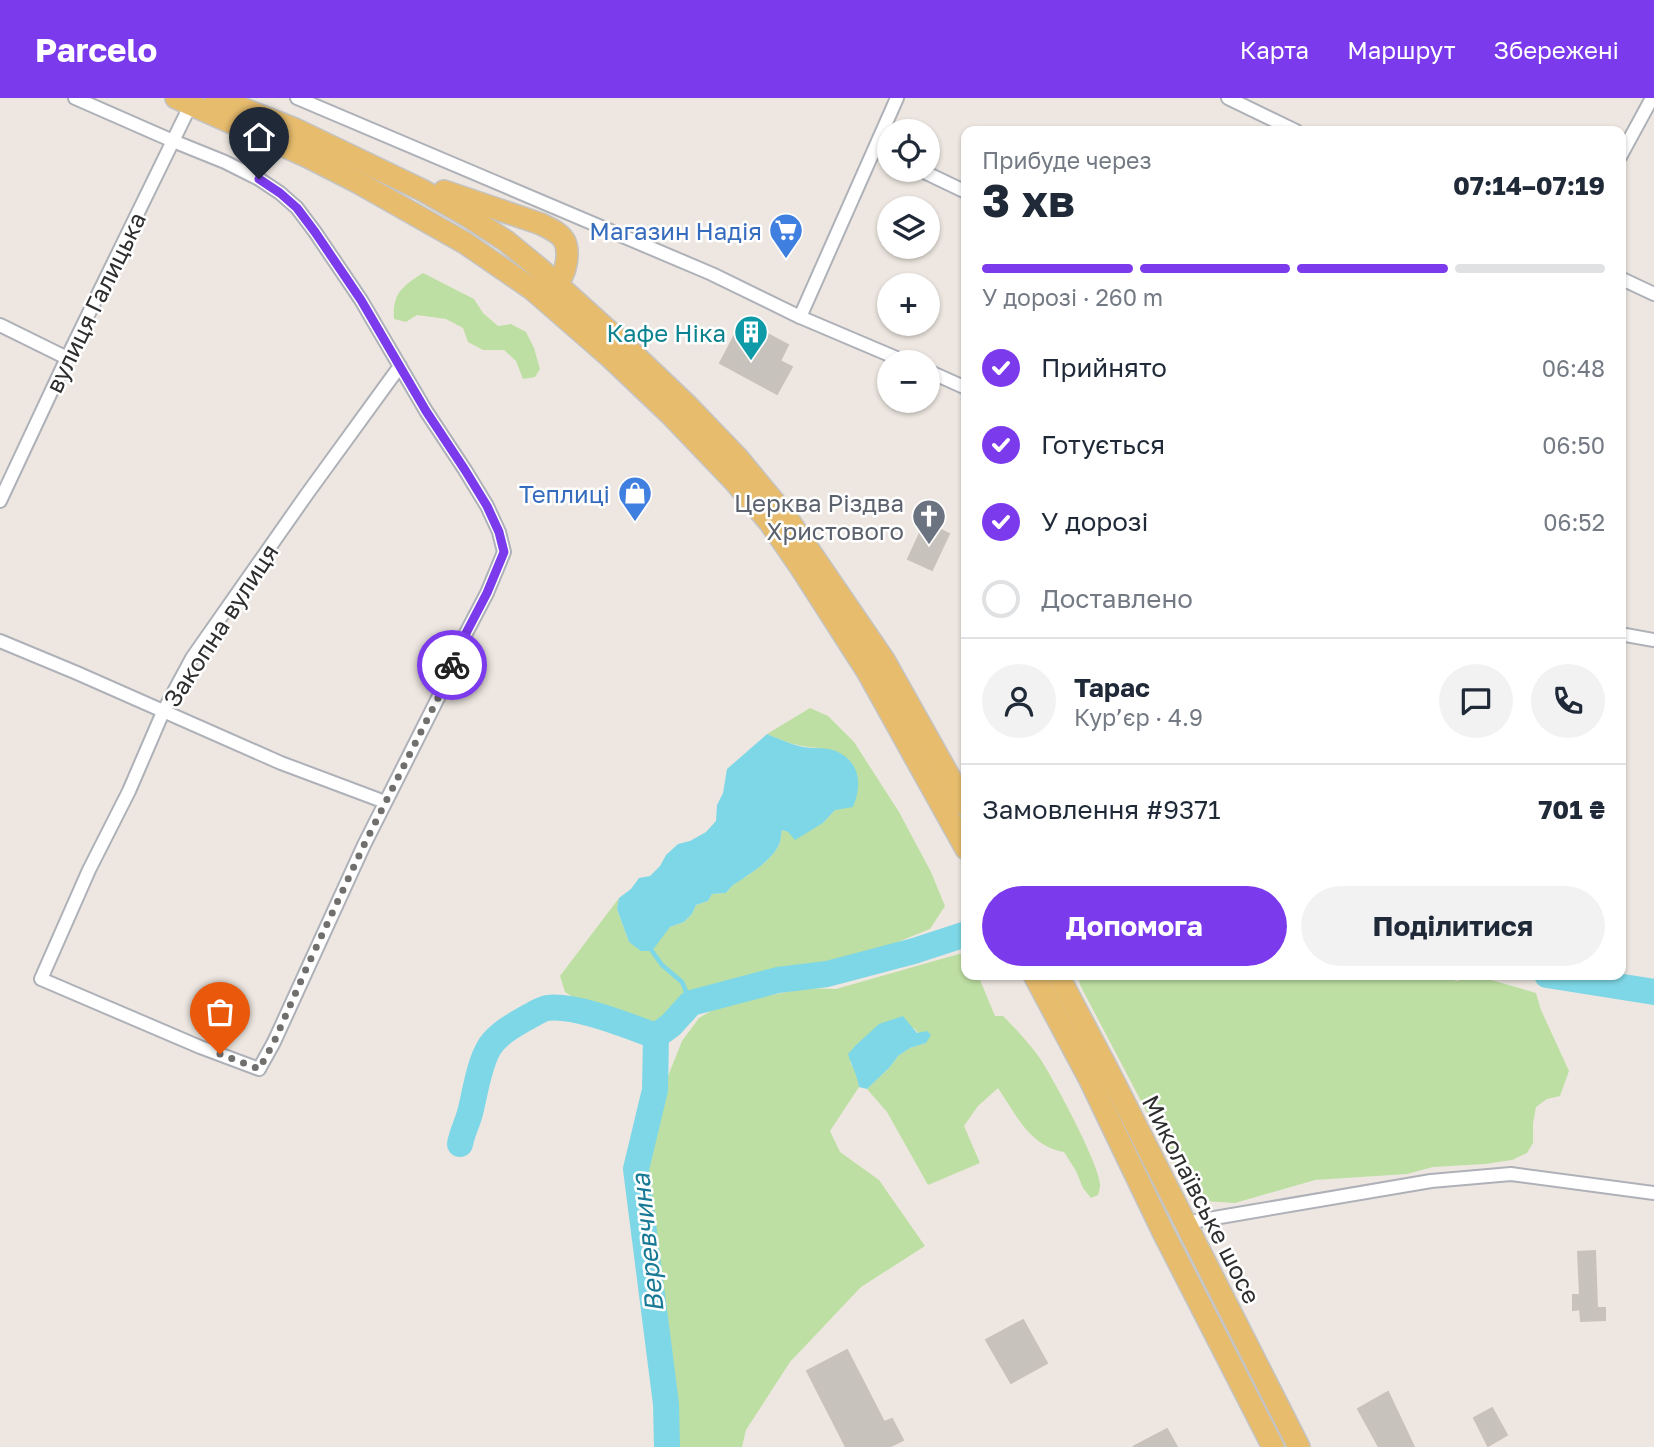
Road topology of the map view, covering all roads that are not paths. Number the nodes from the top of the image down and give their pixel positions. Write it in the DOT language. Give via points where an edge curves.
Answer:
graph roads {
  1 [pos="75,98"];
  2 [pos="216,98"];
  3 [pos="297,98"];
  4 [pos="897,98"];
  5 [pos="1228,98"];
  6 [pos="1652,98"];
  7 [pos="183,101"];
  8 [pos="1286,126"];
  9 [pos="173,141"];
  10 [pos="1626,146"];
  11 [pos="874,149"];
  12 [pos="877,150"];
  13 [pos="381,170"];
  14 [pos="940,180"];
  15 [pos="359,183"];
  16 [pos="961,190"];
  17 [pos="1626,281"];
  18 [pos="557,284"];
  19 [pos="1654,294"];
  20 [pos="800,317"];
  21 [pos="0,325"];
  22 [pos="878,350"];
  23 [pos="67,358"];
  24 [pos="400,366"];
  25 [pos="940,376"];
  26 [pos="961,386"];
  27 [pos="0,501"];
  28 [pos="1626,635"];
  29 [pos="1654,640"];
  30 [pos="0,641"];
  31 [pos="163,712"];
  32 [pos="961,797"];
  33 [pos="385,802"];
  34 [pos="961,840"];
  35 [pos="1037,980"];
  36 [pos="1061,980"];
  37 [pos="1654,1193"];
  38 [pos="1185,1223"];
  39 [pos="1273,1447"];
  40 [pos="1299,1447"];
  1 -- 9 [label="street"];
  2 -- 13 [label="main road"];
  3 -- 20 [label="street" via="712,274"];
  4 -- 11 [label="street"];
  5 -- 8 [label="street"];
  6 -- 10 [label="street"];
  7 -- 9 [label="street, вулиця Галицька"];
  7 -- 15 [label="main road"];
  9 -- 23 [label="street, вулиця Галицька"];
  9 -- 24 [label="street" via="259,179 297,208"];
  11 -- 12 [label="street"];
  11 -- 20 [label="street"];
  13 -- 18 [label="main road" via="469,217"];
  13 -- 18 [label="main road" via="551,229 566,247 566,263"];
  14 -- 16 [label="street"];
  15 -- 18 [label="main road" via="465,232 548,288"];
  15 -- 34 [label="main road" via="465,243 532,289 662,407 736,482 770,523 867,671"];
  17 -- 19 [label="street"];
  18 -- 32 [label="main road" via="688,406 785,514 884,660"];
  20 -- 22 [label="street"];
  21 -- 23 [label="street"];
  23 -- 27 [label="street, вулиця Галицька"];
  24 -- 31 [label="street, Закопна вулиця" via="192,658"];
  24 -- 33 [label="street" via="487,506 504,552"];
  25 -- 26 [label="street"];
  28 -- 29 [label="street"];
  30 -- 31 [label="street"];
  31 -- 33 [label="street"];
  31 -- 33 [label="street, Закопна вулиця" via="41,979 200,1047 259,1069"];
  35 -- 39 [label="main road, Миколаївське шосе"];
  36 -- 38 [label="main road, Миколаївське шосе"];
  37 -- 38 [label="street" via="1511,1174 1431,1181"];
  38 -- 40 [label="main road, Миколаївське шосе"];
}
